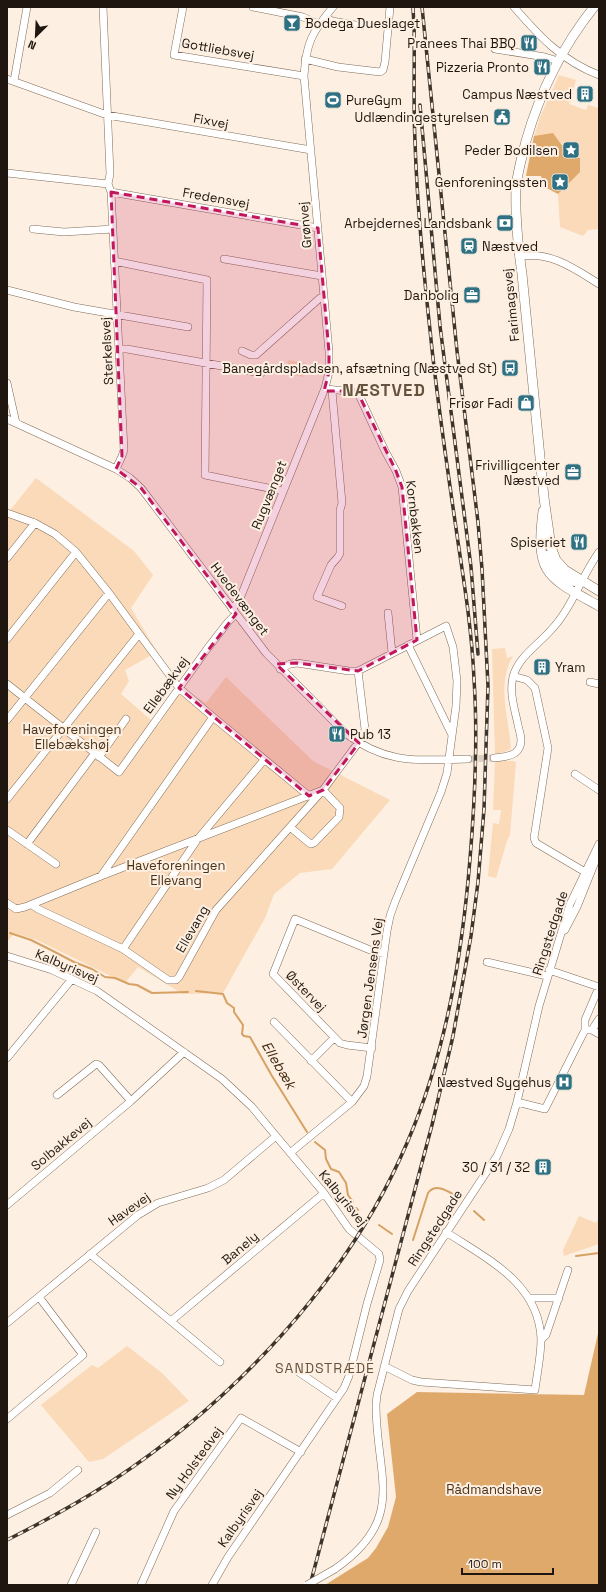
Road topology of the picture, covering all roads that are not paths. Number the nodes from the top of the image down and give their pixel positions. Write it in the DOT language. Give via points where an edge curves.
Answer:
graph roads {
  1 [pos="27,7"];
  2 [pos="102,7"];
  3 [pos="183,7"];
  4 [pos="253,7"];
  5 [pos="333,7"];
  6 [pos="390,7"];
  7 [pos="514,7"];
  8 [pos="594,7"];
  9 [pos="325,17"];
  10 [pos="318,24"];
  11 [pos="361,26"];
  12 [pos="495,48"];
  13 [pos="559,58"];
  14 [pos="305,59"];
  15 [pos="599,75"];
  16 [pos="304,76"];
  17 [pos="10,80"];
  18 [pos="107,115"];
  19 [pos="311,150"];
  20 [pos="7,173"];
  21 [pos="108,184"];
  22 [pos="111,192"];
  23 [pos="318,228"];
  24 [pos="33,229"];
  25 [pos="113,229"];
  26 [pos="519,257"];
  27 [pos="224,259"];
  28 [pos="114,261"];
  29 [pos="322,276"];
  30 [pos="599,284"];
  31 [pos="7,290"];
  32 [pos="324,298"];
  33 [pos="117,315"];
  34 [pos="188,327"];
  35 [pos="120,349"];
  36 [pos="242,351"];
  37 [pos="206,363"];
  38 [pos="261,373"];
  39 [pos="7,383"];
  40 [pos="325,388"];
  41 [pos="332,391"];
  42 [pos="7,419"];
  43 [pos="16,423"];
  44 [pos="116,469"];
  45 [pos="283,491"];
  46 [pos="544,498"];
  47 [pos="7,513"];
  48 [pos="35,523"];
  49 [pos="541,531"];
  50 [pos="76,552"];
  51 [pos="599,552"];
  52 [pos="7,558"];
  53 [pos="583,581"];
  54 [pos="599,590"];
  55 [pos="109,593"];
  56 [pos="576,593"];
  57 [pos="599,596"];
  58 [pos="342,606"];
  59 [pos="599,606"];
  60 [pos="234,612"];
  61 [pos="388,613"];
  62 [pos="139,634"];
  63 [pos="7,639"];
  64 [pos="417,640"];
  65 [pos="408,645"];
  66 [pos="392,653"];
  67 [pos="280,669"];
  68 [pos="358,671"];
  69 [pos="513,676"];
  70 [pos="590,682"];
  71 [pos="7,684"];
  72 [pos="599,684"];
  73 [pos="179,688"];
  74 [pos="25,698"];
  75 [pos="213,718"];
  76 [pos="126,719"];
  77 [pos="7,720"];
  78 [pos="64,729"];
  79 [pos="452,735"];
  80 [pos="359,743"];
  81 [pos="97,755"];
  82 [pos="494,758"];
  83 [pos="449,759"];
  84 [pos="468,759"];
  85 [pos="264,760"];
  86 [pos="575,774"];
  87 [pos="323,790"];
  88 [pos="599,790"];
  89 [pos="309,796"];
  90 [pos="7,799"];
  91 [pos="290,827"];
  92 [pos="7,830"];
  93 [pos="197,840"];
  94 [pos="27,844"];
  95 [pos="599,844"];
  96 [pos="599,853"];
  97 [pos="56,864"];
  98 [pos="585,872"];
  99 [pos="102,876"];
  100 [pos="7,903"];
  101 [pos="32,905"];
  102 [pos="557,946"];
  103 [pos="123,949"];
  104 [pos="384,953"];
  105 [pos="7,956"];
  106 [pos="487,962"];
  107 [pos="548,973"];
  108 [pos="72,979"];
  109 [pos="599,987"];
  110 [pos="599,1019"];
  111 [pos="274,1022"];
  112 [pos="592,1031"];
  113 [pos="334,1038"];
  114 [pos="372,1048"];
  115 [pos="184,1052"];
  116 [pos="7,1058"];
  117 [pos="311,1061"];
  118 [pos="57,1095"];
  119 [pos="131,1101"];
  120 [pos="352,1102"];
  121 [pos="518,1102"];
  122 [pos="276,1136"];
  123 [pos="290,1153"];
  124 [pos="324,1193"];
  125 [pos="7,1205"];
  126 [pos="446,1232"];
  127 [pos="90,1254"];
  128 [pos="568,1270"];
  129 [pos="39,1297"];
  130 [pos="529,1298"];
  131 [pos="559,1298"];
  132 [pos="171,1321"];
  133 [pos="7,1323"];
  134 [pos="541,1340"];
  135 [pos="220,1362"];
  136 [pos="384,1366"];
  137 [pos="296,1371"];
  138 [pos="337,1398"];
  139 [pos="7,1419"];
  140 [pos="301,1452"];
  141 [pos="78,1470"];
  142 [pos="7,1515"];
  143 [pos="96,1532"];
  144 [pos="71,1585"];
  145 [pos="141,1585"];
  146 [pos="212,1585"];
  147 [pos="308,1585"];
  1 -- 17 [label="street"];
  2 -- 18 [label="street, Sterkelsvej"];
  3 -- 16 [label="street, Gottliebsvej" via="174,56"];
  4 -- 10 [label="street" via="303,17"];
  5 -- 9 [label="street, Grønvej"];
  6 -- 14 [label="street" via="385,62 380,72 338,68"];
  7 -- 13 [label="street"];
  8 -- 13 [label="main road, Farimagsvej"];
  9 -- 10 [label="street, Grønvej"];
  9 -- 11 [label="street" via="332,21"];
  10 -- 14 [label="street, Grønvej" via="308,44"];
  12 -- 13 [label="street"];
  13 -- 15 [label="street"];
  13 -- 26 [label="main road, Farimagsvej" via="539,102 522,156 516,188"];
  14 -- 16 [label="street, Grønvej"];
  16 -- 19 [label="street, Grønvej"];
  17 -- 18 [label="street, Fixvej"];
  18 -- 19 [label="street, Fixvej"];
  18 -- 21 [label="street, Sterkelsvej" via="110,174"];
  19 -- 23 [label="street, Grønvej"];
  20 -- 21 [label="street"];
  21 -- 22 [label="street, Sterkelsvej"];
  22 -- 23 [label="street, Fredensvej"];
  22 -- 25 [label="street, Sterkelsvej"];
  23 -- 29 [label="street, Grønvej"];
  24 -- 25 [label="street" via="64,232"];
  25 -- 28 [label="street, Sterkelsvej"];
  26 -- 30 [label="street" via="548,257"];
  26 -- 46 [label="main road, Farimagsvej"];
  27 -- 29 [label="street"];
  28 -- 33 [label="street, Sterkelsvej"];
  28 -- 37 [label="street" via="207,280"];
  29 -- 32 [label="street, Grønvej"];
  31 -- 33 [label="street"];
  32 -- 36 [label="street" via="320,298 256,355 251,356"];
  32 -- 40 [label="street, Grønvej" via="329,372"];
  33 -- 34 [label="street"];
  33 -- 35 [label="street, Sterkelsvej"];
  35 -- 37 [label="street"];
  35 -- 44 [label="street, Sterkelsvej" via="124,450"];
  37 -- 38 [label="street"];
  37 -- 45 [label="street" via="205,475"];
  39 -- 43 [label="street"];
  40 -- 41 [label="street, Kornbakken"];
  40 -- 45 [label="street, Rugvænget"];
  41 -- 58 [label="street" via="342,503 340,553 331,565 317,597"];
  41 -- 64 [label="street, Kornbakken" via="354,391 360,395 402,487"];
  42 -- 43 [label="street, Hvedevænget"];
  43 -- 44 [label="street, Hvedevænget"];
  44 -- 60 [label="street, Hvedevænget" via="141,488"];
  45 -- 60 [label="street, Rugvænget"];
  46 -- 49 [label="main road, Farimagsvej"];
  46 -- 53 [label="main road, Farimagsvej" via="551,547 556,560 565,570"];
  47 -- 48 [label="street"];
  48 -- 50 [label="street" via="55,534"];
  48 -- 52 [label="street"];
  49 -- 53 [label="main road" via="548,557 555,570 573,582"];
  49 -- 56 [label="main road, Farimagsvej" via="541,551 548,572 555,581"];
  50 -- 55 [label="street"];
  50 -- 63 [label="street"];
  51 -- 53 [label="street"];
  53 -- 54 [label="main road, Farimagsvej"];
  53 -- 56 [label="street"];
  55 -- 62 [label="street"];
  55 -- 74 [label="street"];
  56 -- 57 [label="main road" via="587,591"];
  56 -- 59 [label="main road, Farimagsvej"];
  56 -- 69 [label="street" via="551,631 518,664"];
  60 -- 67 [label="street, Hvedevænget"];
  60 -- 73 [label="street, Ellebækvej"];
  61 -- 66 [label="street"];
  62 -- 73 [label="street"];
  62 -- 78 [label="street"];
  64 -- 65 [label="street"];
  64 -- 79 [label="street, Jørgen Jensens Vej" via="446,626 453,647 457,681"];
  65 -- 66 [label="street"];
  65 -- 79 [label="street"];
  66 -- 68 [label="street"];
  67 -- 68 [label="street" via="298,663 349,672"];
  67 -- 80 [label="street, Hvedevænget" via="345,733"];
  68 -- 80 [label="street" via="365,729"];
  69 -- 82 [label="street" via="512,697 522,739 516,753"];
  69 -- 98 [label="street" via="527,680 535,688 548,748 534,838 536,843"];
  70 -- 72 [label="street"];
  71 -- 74 [label="street"];
  73 -- 75 [label="street"];
  73 -- 81 [label="street, Ellebækvej" via="119,772"];
  74 -- 77 [label="street"];
  74 -- 78 [label="street"];
  75 -- 85 [label="street"];
  75 -- 99 [label="street"];
  76 -- 81 [label="street"];
  78 -- 81 [label="street"];
  78 -- 90 [label="street"];
  79 -- 83 [label="street, Jørgen Jensens Vej"];
  80 -- 83 [label="street, Hvedevænget" via="388,756 406,760"];
  80 -- 87 [label="street, Ellevang"];
  81 -- 94 [label="street"];
  83 -- 84 [label="street, Hvedevænget"];
  83 -- 104 [label="street, Jørgen Jensens Vej" via="441,792 395,902"];
  85 -- 89 [label="street"];
  85 -- 93 [label="street, Ellevang"];
  86 -- 88 [label="street"];
  87 -- 89 [label="street, Ellevang"];
  87 -- 91 [label="street, Ellevang"];
  87 -- 91 [label="street" via="340,808 339,817 311,844"];
  89 -- 93 [label="street, Ellevang"];
  91 -- 103 [label="street, Ellevang" via="216,910 176,980 168,980"];
  92 -- 94 [label="street"];
  93 -- 99 [label="street, Ellevang"];
  93 -- 103 [label="street, Ellevang"];
  94 -- 97 [label="street"];
  95 -- 98 [label="street, Ringstedgade"];
  96 -- 102 [label="street" via="577,907"];
  98 -- 102 [label="street, Ringstedgade" via="570,904"];
  99 -- 101 [label="street, Ellevang"];
  100 -- 101 [label="street, Ellevang" via="16,909"];
  101 -- 103 [label="street, Ellevang"];
  102 -- 107 [label="street, Ringstedgade"];
  104 -- 113 [label="street, Østervej" via="375,952 295,919 273,974"];
  104 -- 114 [label="street, Jørgen Jensens Vej"];
  105 -- 108 [label="street, Kalbyrisvej"];
  106 -- 107 [label="street"];
  107 -- 109 [label="street" via="569,976"];
  107 -- 121 [label="street, Ringstedgade"];
  108 -- 115 [label="street, Kalbyrisvej" via="97,991"];
  108 -- 116 [label="street"];
  109 -- 112 [label="street" via="586,1020"];
  110 -- 112 [label="street"];
  111 -- 117 [label="street"];
  112 -- 121 [label="street" via="545,1109"];
  113 -- 114 [label="street, Østervej" via="347,1045"];
  113 -- 117 [label="street"];
  114 -- 120 [label="street, Jørgen Jensens Vej" via="364,1086"];
  115 -- 119 [label="street, Solbakkevej"];
  115 -- 122 [label="street, Kalbyrisvej" via="222,1079 252,1107"];
  117 -- 120 [label="street"];
  118 -- 119 [label="street" via="96,1064"];
  119 -- 125 [label="street, Solbakkevej"];
  120 -- 123 [label="street, Jørgen Jensens Vej"];
  121 -- 126 [label="street, Ringstedgade" via="497,1156"];
  122 -- 123 [label="street, Kalbyrisvej"];
  122 -- 127 [label="street, Havevej" via="224,1180 208,1188 158,1203 138,1215"];
  123 -- 124 [label="street, Kalbyrisvej"];
  124 -- 132 [label="street, Banely"];
  124 -- 138 [label="street, Kalbyrisvej" via="349,1230 379,1254 380,1260 349,1376"];
  126 -- 130 [label="street" via="508,1273"];
  126 -- 136 [label="street, Ringstedgade" via="404,1299"];
  127 -- 129 [label="street, Havevej"];
  127 -- 132 [label="street"];
  128 -- 131 [label="street"];
  129 -- 133 [label="street, Havevej"];
  129 -- 139 [label="street" via="83,1355"];
  130 -- 131 [label="street"];
  130 -- 134 [label="street" via="539,1325"];
  131 -- 134 [label="street" via="546,1335"];
  132 -- 135 [label="street"];
  134 -- 136 [label="street" via="535,1390 421,1382"];
  136 -- 147 [label="street, Ringstedgade, bridge" via="376,1405 384,1486 382,1507 375,1526 354,1555"];
  137 -- 138 [label="street"];
  138 -- 140 [label="street, Kalbyrisvej"];
  140 -- 145 [label="street, Ny Holstedvej" via="241,1418 174,1511"];
  140 -- 146 [label="street, Kalbyrisvej"];
  141 -- 142 [label="street" via="50,1493"];
  143 -- 144 [label="street"];
}
